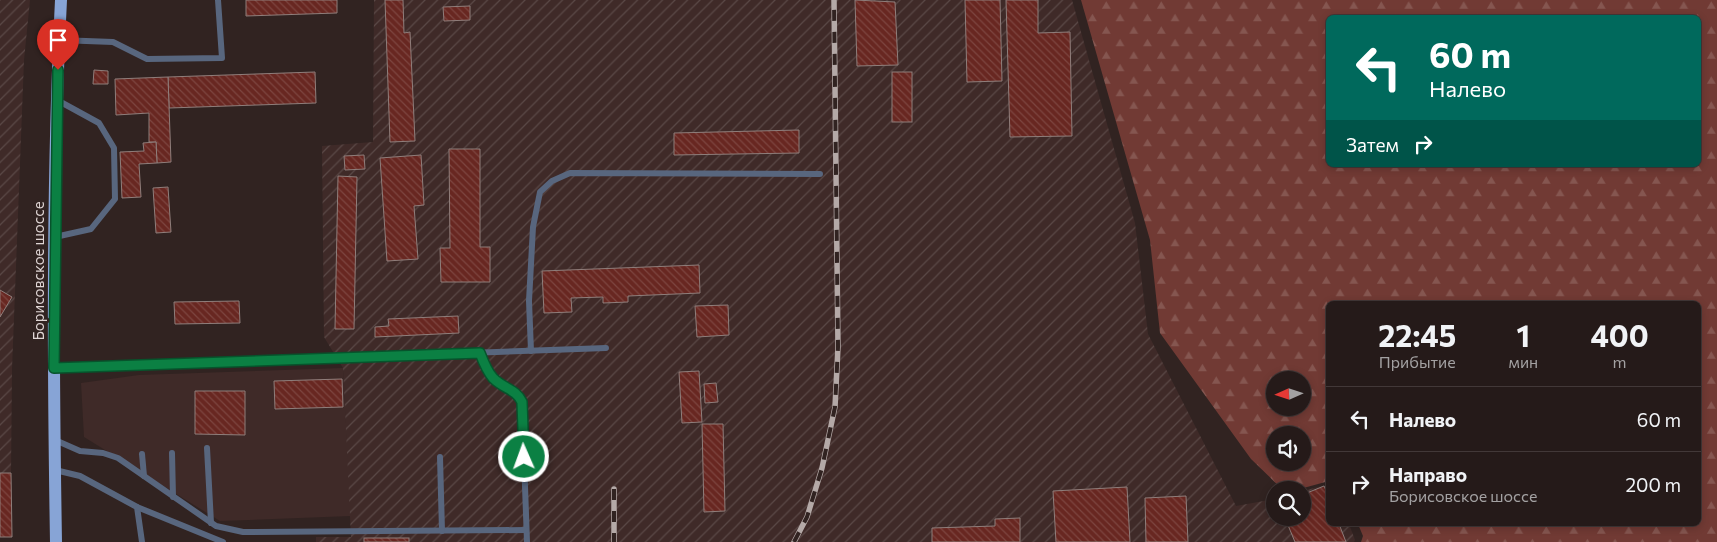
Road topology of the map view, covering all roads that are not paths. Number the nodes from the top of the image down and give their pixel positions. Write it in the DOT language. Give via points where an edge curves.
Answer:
graph roads {
  1 [pos="61,0"];
  2 [pos="218,0"];
  3 [pos="59,40"];
  4 [pos="56,100"];
  5 [pos="820,174"];
  6 [pos="55,237"];
  7 [pos="606,348"];
  8 [pos="531,351"];
  9 [pos="480,353"];
  10 [pos="54,368"];
  11 [pos="54,440"];
  12 [pos="207,448"];
  13 [pos="172,453"];
  14 [pos="142,454"];
  15 [pos="440,457"];
  16 [pos="54,470"];
  17 [pos="144,476"];
  18 [pos="173,497"];
  19 [pos="137,507"];
  20 [pos="211,523"];
  21 [pos="526,530"];
  22 [pos="442,531"];
  23 [pos="56,542"];
  24 [pos="142,542"];
  25 [pos="223,542"];
  26 [pos="527,542"];
  1 -- 3 [label="main road, Борисовское шоссе"];
  2 -- 3 [label="lane" via="222,58 147,59 113,42"];
  3 -- 4 [label="main road, Борисовское шоссе"];
  4 -- 6 [label="main road, Борисовское шоссе"];
  4 -- 6 [label="lane" via="99,123 114,148 115,199 91,229"];
  5 -- 8 [label="lane" via="570,173 552,181 540,192 533,227 529,301"];
  6 -- 10 [label="main road, Борисовское шоссе"];
  7 -- 8 [label="lane"];
  8 -- 9 [label="lane"];
  9 -- 10 [label="lane"];
  9 -- 21 [label="lane" via="491,376 504,388 519,395 522,402"];
  10 -- 11 [label="main road, Борисовское шоссе"];
  11 -- 16 [label="main road, Борисовское шоссе"];
  11 -- 17 [label="lane" via="80,451 118,458"];
  12 -- 20 [label="lane"];
  13 -- 18 [label="lane"];
  14 -- 17 [label="lane"];
  15 -- 22 [label="lane"];
  16 -- 19 [label="lane" via="80,476"];
  16 -- 23 [label="main road, Борисовское шоссе"];
  17 -- 18 [label="lane"];
  18 -- 20 [label="lane"];
  19 -- 24 [label="lane"];
  19 -- 25 [label="lane"];
  20 -- 22 [label="lane" via="243,532"];
  21 -- 22 [label="lane"];
  21 -- 26 [label="lane"];
}
